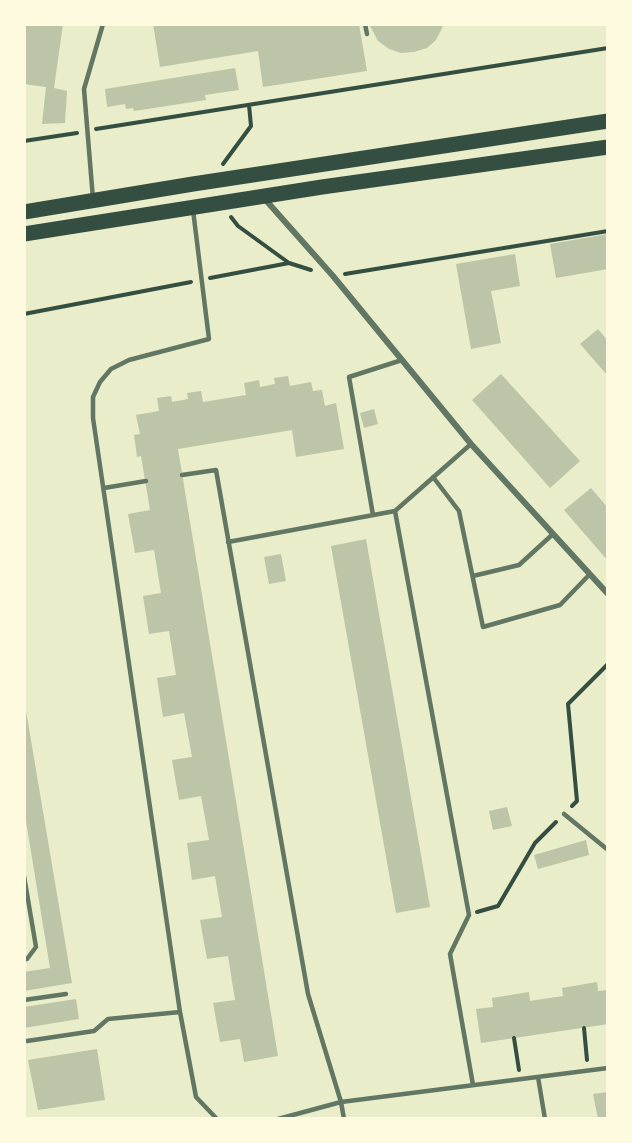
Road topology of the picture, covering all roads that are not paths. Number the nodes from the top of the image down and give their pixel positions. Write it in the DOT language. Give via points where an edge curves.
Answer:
graph roads {
  1 [pos="103,24"];
  2 [pos="365,24"];
  3 [pos="367,34"];
  4 [pos="608,121"];
  5 [pos="608,147"];
  6 [pos="256,174"];
  7 [pos="263,197"];
  8 [pos="93,201"];
  9 [pos="193,208"];
  10 [pos="24,212"];
  11 [pos="24,234"];
  12 [pos="402,360"];
  13 [pos="471,444"];
  14 [pos="182,475"];
  15 [pos="433,477"];
  16 [pos="146,481"];
  17 [pos="104,488"];
  18 [pos="395,511"];
  19 [pos="373,515"];
  20 [pos="553,534"];
  21 [pos="228,542"];
  22 [pos="590,574"];
  23 [pos="473,576"];
  24 [pos="608,594"];
  25 [pos="564,813"];
  26 [pos="608,850"];
  27 [pos="24,876"];
  28 [pos="24,959"];
  29 [pos="66,994"];
  30 [pos="24,1000"];
  31 [pos="180,1012"];
  32 [pos="27,1041"];
  33 [pos="608,1068"];
  34 [pos="538,1077"];
  35 [pos="473,1085"];
  36 [pos="341,1102"];
  37 [pos="217,1119"];
  38 [pos="278,1119"];
  39 [pos="344,1119"];
  40 [pos="545,1119"];
  1 -- 8 [label="lane" via="84,89"];
  2 -- 3 [label="lane"];
  4 -- 6 [label="main road"];
  5 -- 7 [label="main road"];
  6 -- 7 [label="main road"];
  6 -- 8 [label="main road"];
  7 -- 9 [label="main road"];
  7 -- 12 [label="street"];
  8 -- 10 [label="main road"];
  9 -- 11 [label="main road"];
  9 -- 17 [label="lane" via="209,339 129,360 111,369 100,382 93,397 93,418"];
  12 -- 13 [label="street"];
  12 -- 19 [label="lane" via="349,377"];
  13 -- 15 [label="lane"];
  13 -- 20 [label="street"];
  14 -- 21 [label="lane" via="216,470"];
  15 -- 18 [label="lane"];
  15 -- 23 [label="lane" via="459,511"];
  16 -- 17 [label="lane"];
  17 -- 31 [label="lane"];
  18 -- 19 [label="lane"];
  18 -- 35 [label="lane" via="469,915 450,954"];
  19 -- 21 [label="lane"];
  20 -- 22 [label="street"];
  20 -- 23 [label="lane" via="519,565"];
  21 -- 36 [label="lane" via="308,994"];
  22 -- 23 [label="lane" via="560,605 483,627"];
  22 -- 24 [label="street"];
  25 -- 26 [label="lane"];
  27 -- 28 [label="lane" via="36,947"];
  29 -- 30 [label="lane"];
  31 -- 32 [label="lane" via="108,1019 94,1031"];
  31 -- 37 [label="lane" via="196,1097"];
  33 -- 34 [label="lane"];
  34 -- 35 [label="lane"];
  34 -- 40 [label="lane"];
  35 -- 36 [label="lane"];
  36 -- 38 [label="lane"];
  36 -- 39 [label="lane"];
}
